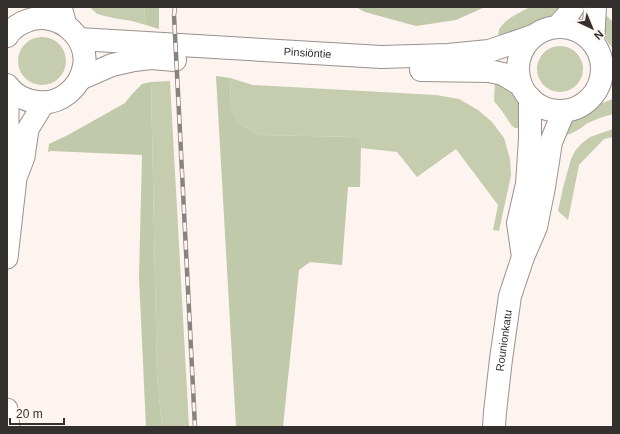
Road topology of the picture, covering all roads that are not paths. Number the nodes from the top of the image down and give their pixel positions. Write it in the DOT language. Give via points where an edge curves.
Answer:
graph roads {
  1 [pos="573,7"];
  2 [pos="595,7"];
  3 [pos="31,13"];
  4 [pos="69,24"];
  5 [pos="557,27"];
  6 [pos="8,34"];
  7 [pos="533,36"];
  8 [pos="602,55"];
  9 [pos="80,79"];
  10 [pos="8,86"];
  11 [pos="525,92"];
  12 [pos="603,92"];
  13 [pos="44,103"];
  14 [pos="564,111"];
  15 [pos="16,178"];
  16 [pos="523,257"];
  17 [pos="7,258"];
  18 [pos="7,409"];
  19 [pos="9,427"];
  20 [pos="494,427"];
  1 -- 5 [label="main road"];
  2 -- 8 [label="main road"];
  3 -- 4 [label="main road, Pinsiöntie"];
  3 -- 6 [label="main road"];
  4 -- 7 [label="main road, Pinsiöntie" via="381,57 448,56 489,51"];
  4 -- 9 [label="main road" via="83,52 84,66"];
  5 -- 7 [label="main road"];
  5 -- 8 [label="main road" via="570,28 583,34"];
  7 -- 11 [label="main road" via="519,59 518,72"];
  8 -- 12 [label="main road" via="599,84"];
  9 -- 11 [label="main road, Pinsiöntie" via="112,66 151,58 334,68 489,71 503,74"];
  9 -- 13 [label="main road" via="65,96"];
  10 -- 13 [label="main road" via="18,96 30,102"];
  10 -- 15 [label="street" via="9,154"];
  11 -- 14 [label="main road" via="540,106"];
  11 -- 16 [label="main road, Rounionkatu" via="530,139 527,184 518,223"];
  12 -- 14 [label="main road" via="575,108"];
  13 -- 15 [label="street" via="28,129 24,157"];
  14 -- 16 [label="main road, Rounionkatu" via="551,142 536,227"];
  15 -- 17 [label="street"];
  16 -- 20 [label="main road, Rounionkatu" via="510,296"];
  18 -- 19 [label="street"];
}
